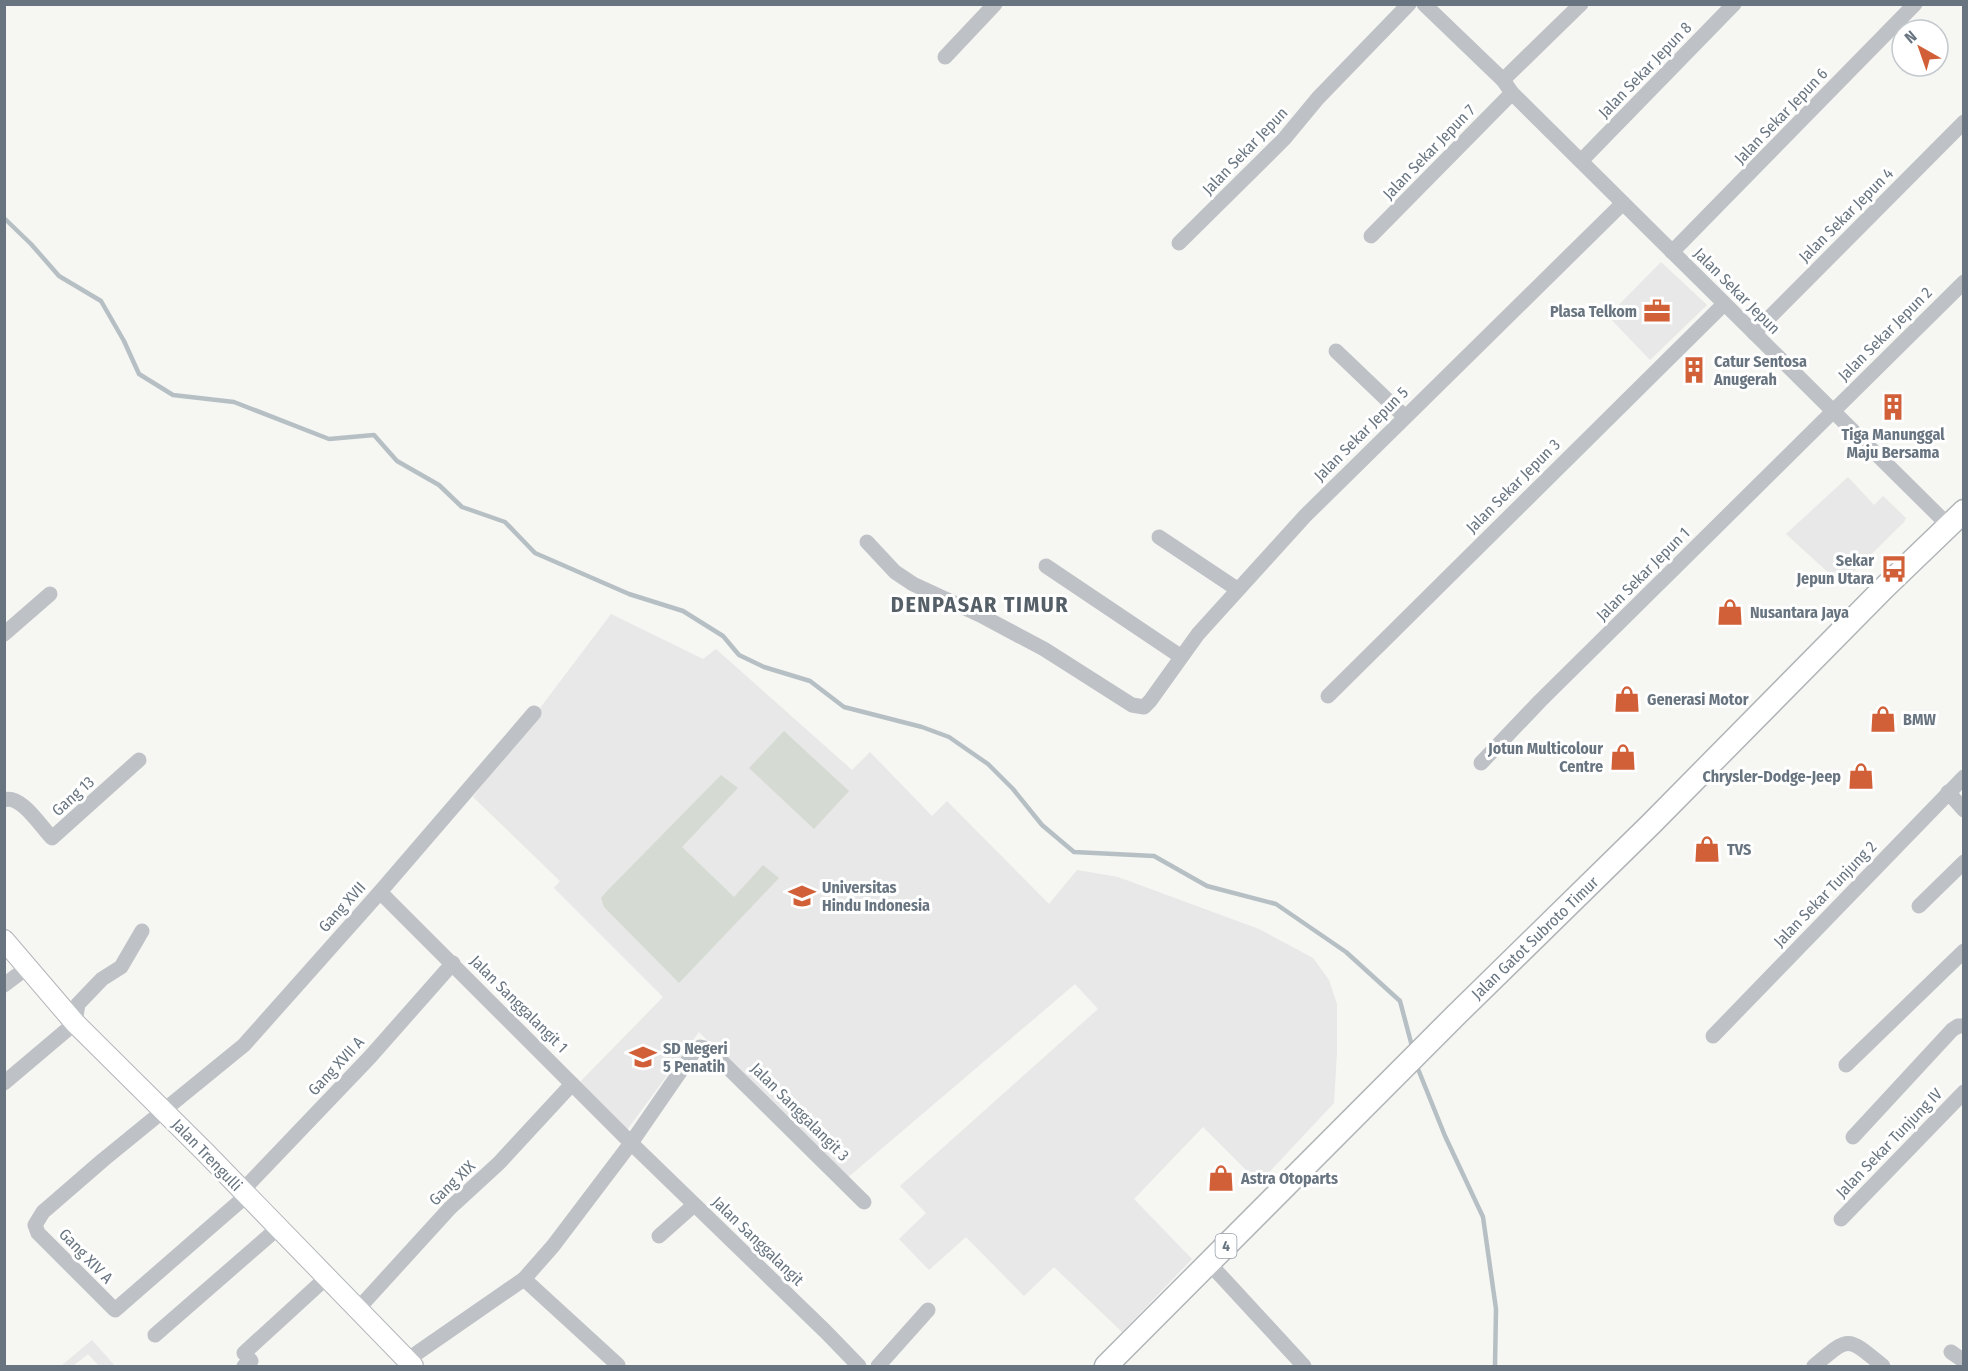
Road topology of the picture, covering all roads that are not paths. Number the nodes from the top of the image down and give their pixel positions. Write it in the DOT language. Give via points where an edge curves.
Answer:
graph roads {
  1 [pos="995,4"];
  2 [pos="1409,4"];
  3 [pos="1424,4"];
  4 [pos="1581,4"];
  5 [pos="1734,4"];
  6 [pos="1915,4"];
  7 [pos="945,57"];
  8 [pos="1507,86"];
  9 [pos="1964,122"];
  10 [pos="1581,161"];
  11 [pos="1623,203"];
  12 [pos="1371,236"];
  13 [pos="1179,243"];
  14 [pos="1672,252"];
  15 [pos="1964,282"];
  16 [pos="1724,304"];
  17 [pos="1754,333"];
  18 [pos="1336,351"];
  19 [pos="1833,411"];
  20 [pos="1404,416"];
  21 [pos="1956,518"];
  22 [pos="1159,537"];
  23 [pos="867,542"];
  24 [pos="1046,566"];
  25 [pos="1237,589"];
  26 [pos="50,594"];
  27 [pos="4,634"];
  28 [pos="1180,656"];
  29 [pos="1328,696"];
  30 [pos="534,713"];
  31 [pos="139,760"];
  32 [pos="1481,763"];
  33 [pos="1964,777"];
  34 [pos="1948,792"];
  35 [pos="4,800"];
  36 [pos="1964,810"];
  37 [pos="1964,862"];
  38 [pos="380,892"];
  39 [pos="1919,906"];
  40 [pos="142,931"];
  41 [pos="4,940"];
  42 [pos="1964,951"];
  43 [pos="453,963"];
  44 [pos="28,967"];
  45 [pos="4,985"];
  46 [pos="75,1023"];
  47 [pos="1964,1026"];
  48 [pos="1713,1035"];
  49 [pos="1846,1065"];
  50 [pos="4,1083"];
  51 [pos="572,1084"];
  52 [pos="1964,1092"];
  53 [pos="164,1111"];
  54 [pos="1853,1137"];
  55 [pos="631,1143"];
  56 [pos="244,1193"];
  57 [pos="864,1202"];
  58 [pos="694,1204"];
  59 [pos="1841,1219"];
  60 [pos="278,1228"];
  61 [pos="659,1236"];
  62 [pos="1209,1263"];
  63 [pos="326,1278"];
  64 [pos="524,1279"];
  65 [pos="357,1310"];
  66 [pos="928,1310"];
  67 [pos="155,1335"];
  68 [pos="1951,1352"];
  69 [pos="1964,1361"];
  70 [pos="410,1364"];
  71 [pos="618,1365"];
  72 [pos="244,1366"];
  73 [pos="859,1366"];
  74 [pos="878,1366"];
  75 [pos="1106,1366"];
  76 [pos="1304,1366"];
  77 [pos="1814,1366"];
  78 [pos="1883,1366"];
  1 -- 7 [label="street"];
  2 -- 13 [label="street, Jalan Sekar Jepun" via="1284,139"];
  3 -- 8 [label="street, Jalan Sekar Jepun"];
  4 -- 8 [label="street"];
  5 -- 10 [label="street, Jalan Sekar Jepun 8"];
  6 -- 14 [label="street, Jalan Sekar Jepun 6"];
  8 -- 10 [label="street, Jalan Sekar Jepun"];
  8 -- 12 [label="street, Jalan Sekar Jepun 7"];
  9 -- 17 [label="street, Jalan Sekar Jepun 4"];
  10 -- 11 [label="street, Jalan Sekar Jepun"];
  11 -- 14 [label="street, Jalan Sekar Jepun"];
  11 -- 20 [label="street, Jalan Sekar Jepun 5"];
  14 -- 16 [label="street, Jalan Sekar Jepun"];
  15 -- 19 [label="street, Jalan Sekar Jepun 2"];
  16 -- 17 [label="street, Jalan Sekar Jepun"];
  16 -- 29 [label="street, Jalan Sekar Jepun 3"];
  17 -- 19 [label="street, Jalan Sekar Jepun"];
  18 -- 20 [label="street"];
  19 -- 21 [label="street, Jalan Sekar Jepun"];
  19 -- 32 [label="street, Jalan Sekar Jepun 1"];
  20 -- 25 [label="street, Jalan Sekar Jepun 5"];
  21 -- 62 [label="highway, Jalan Gatot Subroto Timur / 4"];
  22 -- 25 [label="street"];
  23 -- 28 [label="street, Jalan Sekar Jepun 5" via="895,572 913,584 1035,644 1132,705 1144,707 1150,701"];
  24 -- 28 [label="street"];
  25 -- 28 [label="street, Jalan Sekar Jepun 5"];
  26 -- 27 [label="street"];
  30 -- 38 [label="street, Gang XVII"];
  31 -- 35 [label="street, Gang 13" via="52,838 23,805 13,799"];
  33 -- 34 [label="street, Jalan Sekar Tunjung 2"];
  34 -- 36 [label="street"];
  34 -- 48 [label="street, Jalan Sekar Tunjung 2"];
  37 -- 39 [label="street"];
  38 -- 43 [label="street, Jalan Sanggalangit 1"];
  38 -- 53 [label="street, Gang XVII" via="244,1044"];
  40 -- 46 [label="street" via="120,967 78,1004"];
  41 -- 44 [label="main road, Jalan Trengulli"];
  42 -- 49 [label="street"];
  43 -- 51 [label="street, Jalan Sanggalangit 1"];
  43 -- 56 [label="street, Gang XVII A"];
  44 -- 45 [label="street"];
  44 -- 46 [label="main road, Jalan Trengulli"];
  46 -- 50 [label="street"];
  46 -- 53 [label="main road, Jalan Trengulli"];
  47 -- 54 [label="street" via="1952,1030"];
  51 -- 55 [label="street, Jalan Sanggalangit 1"];
  51 -- 65 [label="street, Gang XIX"];
  52 -- 59 [label="street, Jalan Sekar Tunjung IV"];
  53 -- 56 [label="main road, Jalan Trengulli"];
  53 -- 56 [label="street, Gang XIV A" via="43,1212 35,1225 38,1233 115,1310"];
  55 -- 57 [label="street, Jalan Sanggalangit 3" via="697,1049 704,1047"];
  55 -- 58 [label="street, Jalan Sanggalangit"];
  55 -- 64 [label="street"];
  56 -- 60 [label="main road, Jalan Trengulli"];
  58 -- 61 [label="street"];
  58 -- 73 [label="street, Jalan Sanggalangit"];
  60 -- 63 [label="main road, Jalan Trengulli"];
  60 -- 67 [label="street"];
  62 -- 75 [label="highway, Jalan Gatot Subroto Timur / 4"];
  62 -- 76 [label="street"];
  63 -- 65 [label="main road, Jalan Trengulli"];
  63 -- 72 [label="street" via="244,1353 251,1361"];
  64 -- 70 [label="street"];
  64 -- 71 [label="street"];
  65 -- 70 [label="main road, Jalan Trengulli"];
  66 -- 74 [label="street"];
  68 -- 69 [label="street"];
  77 -- 78 [label="street" via="1841,1344 1849,1343"];
}
